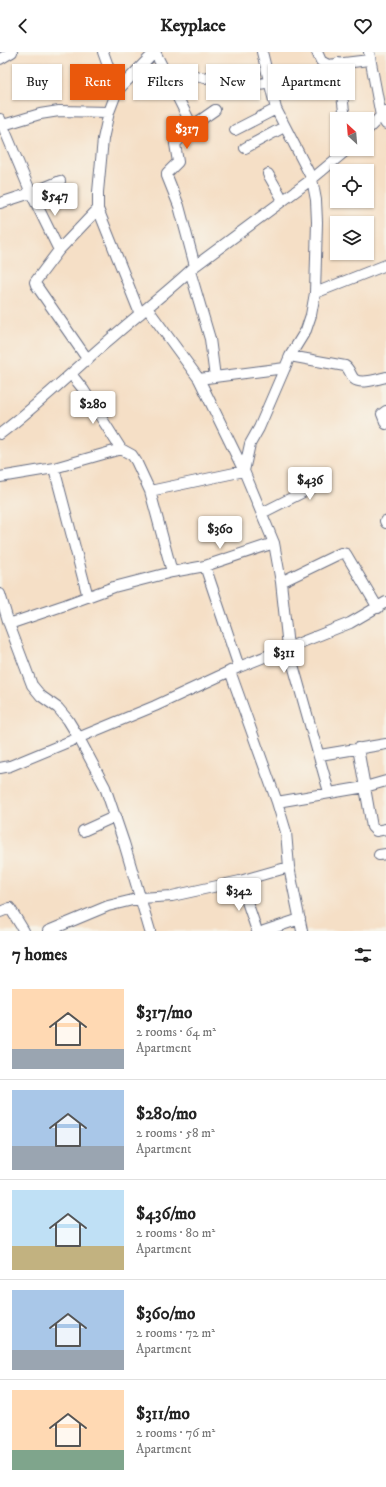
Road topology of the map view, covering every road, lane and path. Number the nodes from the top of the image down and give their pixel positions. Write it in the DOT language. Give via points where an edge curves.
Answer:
graph roads {
  1 [pos="12,52"];
  2 [pos="103,52"];
  3 [pos="155,52"];
  4 [pos="262,52"];
  5 [pos="317,52"];
  6 [pos="369,56"];
  7 [pos="0,59"];
  8 [pos="338,63"];
  9 [pos="107,64"];
  10 [pos="161,64"];
  11 [pos="198,76"];
  12 [pos="268,78"];
  13 [pos="268,82"];
  14 [pos="125,83"];
  15 [pos="113,100"];
  16 [pos="179,100"];
  17 [pos="274,100"];
  18 [pos="276,109"];
  19 [pos="215,110"];
  20 [pos="108,112"];
  21 [pos="344,112"];
  22 [pos="384,117"];
  23 [pos="1,122"];
  24 [pos="374,125"];
  25 [pos="192,126"];
  26 [pos="284,127"];
  27 [pos="235,130"];
  28 [pos="245,148"];
  29 [pos="340,156"];
  30 [pos="268,174"];
  31 [pos="312,179"];
  32 [pos="60,181"];
  33 [pos="30,193"];
  34 [pos="283,200"];
  35 [pos="0,203"];
  36 [pos="98,209"];
  37 [pos="59,250"];
  38 [pos="386,265"];
  39 [pos="192,269"];
  40 [pos="315,293"];
  41 [pos="144,311"];
  42 [pos="290,356"];
  43 [pos="88,360"];
  44 [pos="285,368"];
  45 [pos="71,374"];
  46 [pos="215,377"];
  47 [pos="386,377"];
  48 [pos="199,379"];
  49 [pos="386,411"];
  50 [pos="386,424"];
  51 [pos="0,434"];
  52 [pos="122,450"];
  53 [pos="54,468"];
  54 [pos="244,471"];
  55 [pos="0,477"];
  56 [pos="315,486"];
  57 [pos="150,491"];
  58 [pos="262,513"];
  59 [pos="274,543"];
  60 [pos="205,566"];
  61 [pos="172,572"];
  62 [pos="281,582"];
  63 [pos="0,594"];
  64 [pos="88,597"];
  65 [pos="382,605"];
  66 [pos="9,624"];
  67 [pos="288,647"];
  68 [pos="234,669"];
  69 [pos="79,738"];
  70 [pos="386,744"];
  71 [pos="358,748"];
  72 [pos="320,756"];
  73 [pos="0,768"];
  74 [pos="386,781"];
  75 [pos="365,786"];
  76 [pos="329,792"];
  77 [pos="277,802"];
  78 [pos="116,816"];
  79 [pos="386,829"];
  80 [pos="83,831"];
  81 [pos="289,866"];
  82 [pos="240,881"];
  83 [pos="141,898"];
  84 [pos="0,912"];
  85 [pos="300,918"];
  86 [pos="24,931"];
  87 [pos="48,931"];
  88 [pos="150,931"];
  89 [pos="257,931"];
  90 [pos="264,931"];
  91 [pos="302,931"];
  1 -- 7 [label="street"];
  2 -- 9 [label="street"];
  3 -- 10 [label="street"];
  3 -- 14 [label="street"];
  4 -- 12 [label="street"];
  5 -- 8 [label="street" via="324,63"];
  6 -- 8 [label="street"];
  6 -- 22 [label="street"];
  8 -- 21 [label="street"];
  11 -- 13 [label="street" via="205,78 227,70 246,83"];
  15 -- 20 [label="street"];
  16 -- 25 [label="street"];
  17 -- 18 [label="street"];
  18 -- 26 [label="street"];
  18 -- 27 [label="street"];
  19 -- 25 [label="street"];
  20 -- 23 [label="street" via="59,111"];
  20 -- 36 [label="street" via="103,139"];
  22 -- 24 [label="street"];
  23 -- 33 [label="street"];
  25 -- 39 [label="street" via="175,144 178,162 168,171 167,176 179,206"];
  26 -- 28 [label="street"];
  26 -- 31 [label="street"];
  29 -- 31 [label="street"];
  30 -- 34 [label="street"];
  31 -- 34 [label="street"];
  31 -- 40 [label="street" via="317,222"];
  32 -- 33 [label="street"];
  33 -- 35 [label="street"];
  33 -- 37 [label="street"];
  34 -- 39 [label="street"];
  36 -- 37 [label="street"];
  36 -- 41 [label="street"];
  37 -- 43 [label="street" via="36,279 36,285"];
  38 -- 40 [label="street"];
  39 -- 41 [label="street"];
  39 -- 46 [label="street" via="210,339"];
  40 -- 42 [label="street" via="306,330"];
  41 -- 43 [label="street"];
  41 -- 48 [label="street"];
  42 -- 44 [label="street"];
  42 -- 47 [label="street" via="345,366 359,382"];
  43 -- 45 [label="street"];
  44 -- 46 [label="street"];
  44 -- 54 [label="street" via="250,444"];
  45 -- 51 [label="street"];
  45 -- 52 [label="street" via="84,389"];
  46 -- 48 [label="street"];
  48 -- 54 [label="street"];
  49 -- 50 [label="street" via="382,414"];
  52 -- 53 [label="street"];
  52 -- 57 [label="street" via="132,455"];
  53 -- 55 [label="street"];
  53 -- 64 [label="street"];
  54 -- 57 [label="street"];
  54 -- 58 [label="street"];
  56 -- 58 [label="street"];
  57 -- 61 [label="street"];
  58 -- 59 [label="street"];
  59 -- 60 [label="street"];
  59 -- 62 [label="street"];
  60 -- 61 [label="street"];
  60 -- 68 [label="street"];
  61 -- 64 [label="street" via="114,587"];
  62 -- 65 [label="street" via="344,553"];
  62 -- 67 [label="street"];
  63 -- 66 [label="street"];
  64 -- 66 [label="street"];
  65 -- 67 [label="street" via="350,623"];
  66 -- 69 [label="street" via="32,685 41,696 58,708"];
  67 -- 68 [label="street"];
  67 -- 72 [label="street"];
  68 -- 69 [label="street"];
  68 -- 77 [label="street"];
  69 -- 73 [label="street"];
  69 -- 78 [label="street" via="105,787"];
  70 -- 71 [label="street"];
  71 -- 72 [label="street"];
  71 -- 75 [label="street"];
  72 -- 76 [label="street"];
  74 -- 75 [label="street"];
  75 -- 76 [label="street"];
  75 -- 79 [label="street" via="372,827 376,831"];
  76 -- 77 [label="street"];
  77 -- 81 [label="street" via="286,832"];
  78 -- 80 [label="street"];
  78 -- 83 [label="street"];
  81 -- 82 [label="street"];
  81 -- 85 [label="street"];
  82 -- 83 [label="street" via="172,896"];
  82 -- 89 [label="street"];
  83 -- 87 [label="street" via="108,906"];
  83 -- 88 [label="street"];
  84 -- 86 [label="street" via="10,908"];
  85 -- 90 [label="street"];
  85 -- 91 [label="street"];
}
